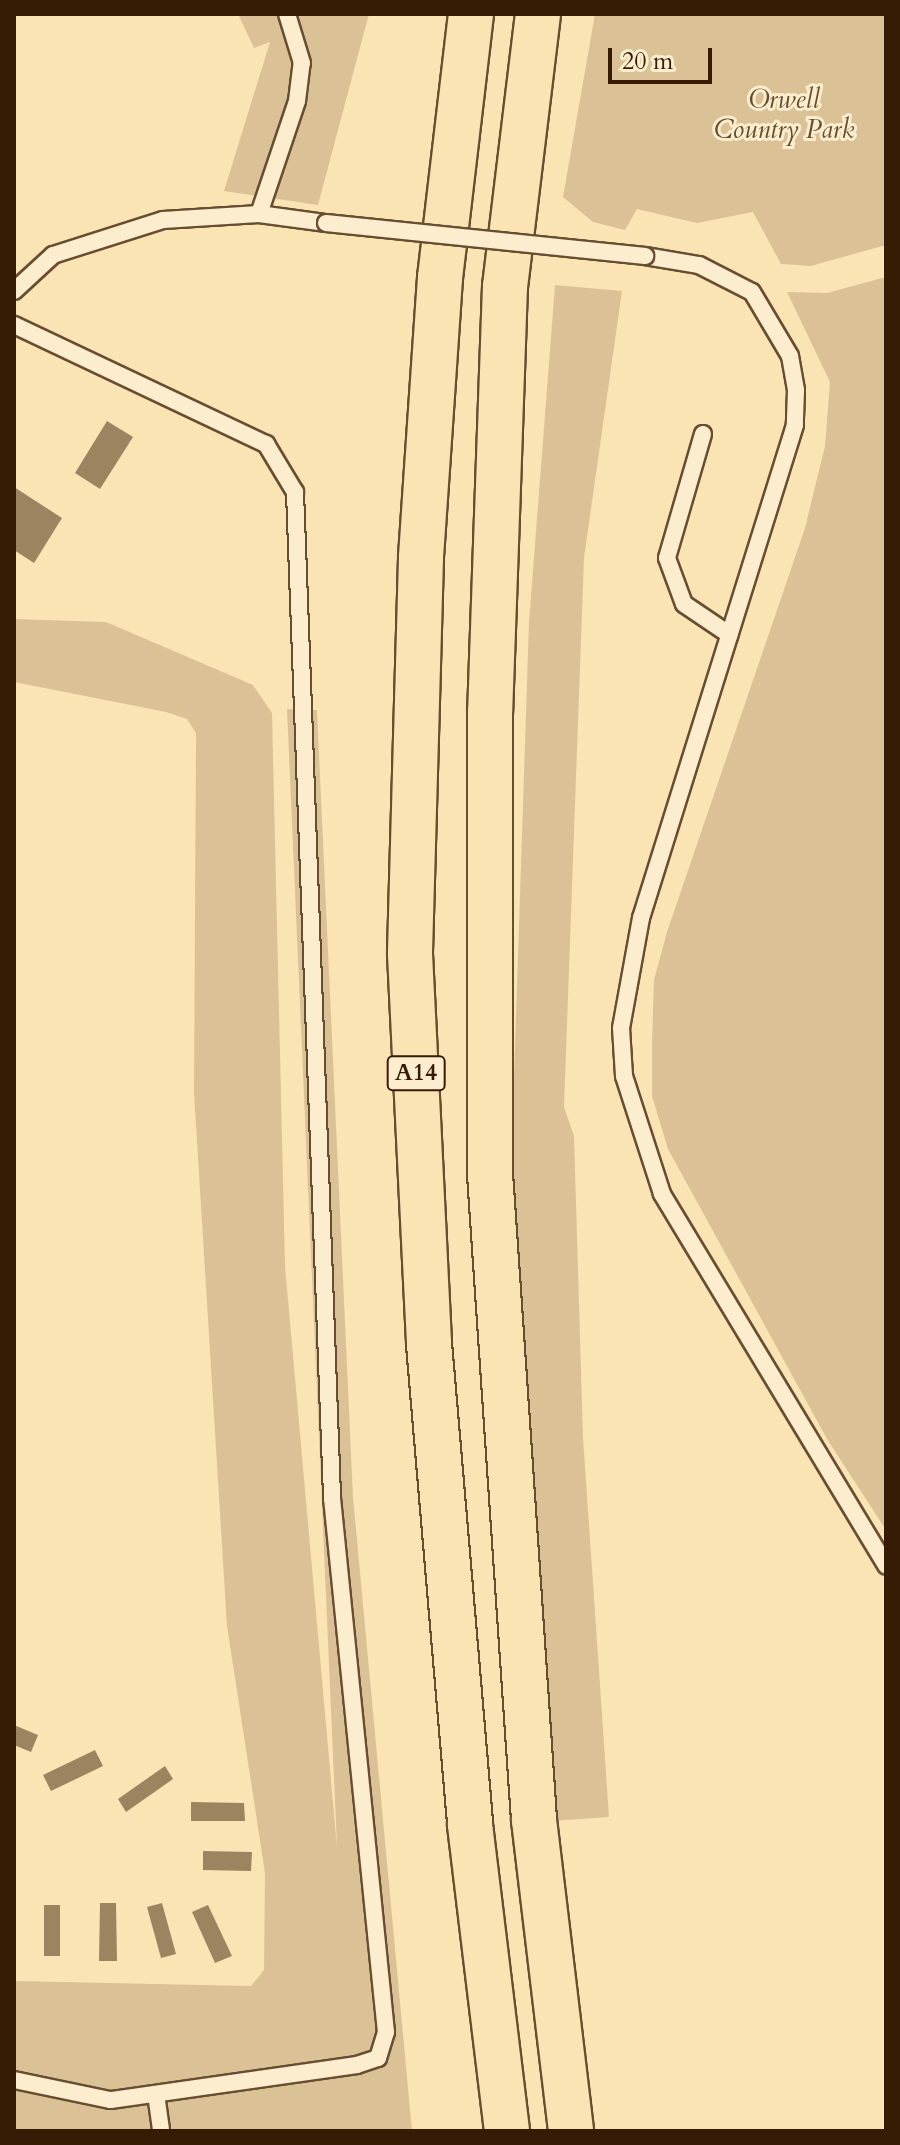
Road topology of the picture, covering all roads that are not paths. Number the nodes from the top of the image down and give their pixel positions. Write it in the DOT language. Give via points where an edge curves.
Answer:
graph roads {
  1 [pos="287,14"];
  2 [pos="471,14"];
  3 [pos="538,14"];
  4 [pos="259,214"];
  5 [pos="14,291"];
  6 [pos="14,325"];
  7 [pos="703,434"];
  8 [pos="730,635"];
  9 [pos="886,1566"];
  10 [pos="14,2080"];
  11 [pos="156,2094"];
  12 [pos="161,2131"];
  13 [pos="507,2131"];
  14 [pos="571,2131"];
  1 -- 4 [label="lane" via="302,63 297,101"];
  2 -- 13 [label="highway, A14" via="440,278 423,527 410,954 429,1344 470,1825"];
  3 -- 14 [label="highway" via="505,286 490,712 490,1174 534,1820"];
  4 -- 5 [label="lane" via="163,220 111,232 53,255"];
  4 -- 8 [label="lane, bridge" via="645,256 734,278 752,292 790,356 795,425"];
  6 -- 11 [label="lane" via="266,444 295,492 332,1498 386,2032 378,2058 357,2065"];
  7 -- 8 [label="lane" via="667,558 684,604"];
  8 -- 9 [label="lane" via="628,972 621,1028 624,1076 662,1194"];
  10 -- 11 [label="lane" via="110,2100"];
  11 -- 12 [label="lane"];
}
